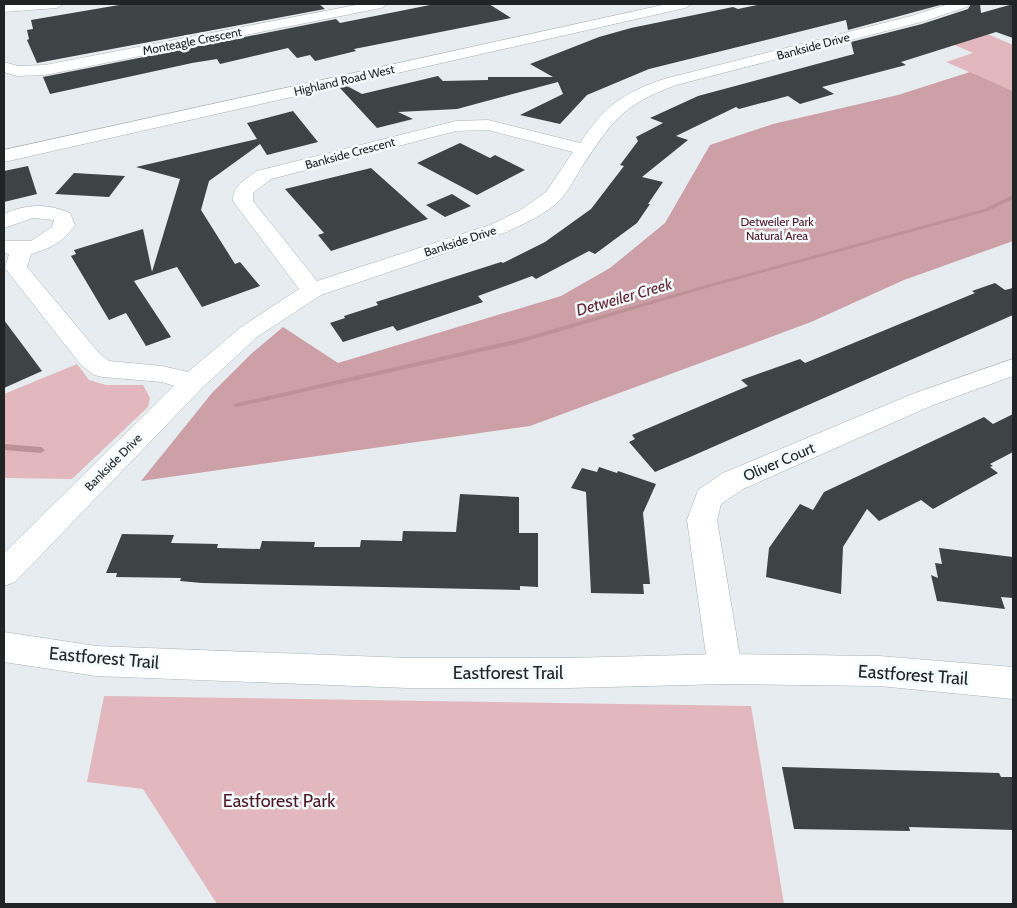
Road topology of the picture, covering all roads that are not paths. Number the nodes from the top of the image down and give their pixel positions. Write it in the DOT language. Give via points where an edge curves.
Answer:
graph roads {
  1 [pos="56,4"];
  2 [pos="381,4"];
  3 [pos="653,4"];
  4 [pos="685,4"];
  5 [pos="962,4"];
  6 [pos="5,11"];
  7 [pos="4,67"];
  8 [pos="4,146"];
  9 [pos="583,149"];
  10 [pos="4,156"];
  11 [pos="4,222"];
  12 [pos="12,248"];
  13 [pos="313,290"];
  14 [pos="1013,367"];
  15 [pos="193,382"];
  16 [pos="4,572"];
  17 [pos="4,648"];
  18 [pos="724,669"];
  19 [pos="1013,683"];
  1 -- 6 [label="street"];
  2 -- 7 [label="street, Monteagle Crescent" via="45,70 17,71"];
  3 -- 8 [label="street, Highland Road West"];
  4 -- 10 [label="street, Highland Road West"];
  5 -- 9 [label="street, Bankside Drive" via="648,90 626,101 605,119"];
  9 -- 13 [label="street, Bankside Drive" via="554,196 526,215 497,229"];
  9 -- 13 [label="street, Bankside Crescent" via="488,125 472,124 264,175 243,191 243,201"];
  11 -- 12 [label="street" via="24,213 40,211 54,212 63,217 65,225 59,235 43,244"];
  12 -- 15 [label="street" via="16,268 90,360 103,369 162,374"];
  13 -- 15 [label="street, Bankside Drive" via="249,332"];
  14 -- 18 [label="street, Oliver Court" via="924,399 733,481 708,498 702,520"];
  15 -- 16 [label="street, Bankside Drive"];
  17 -- 18 [label="street, Eastforest Trail" via="96,661 408,673"];
  18 -- 19 [label="street, Eastforest Trail" via="880,670"];
}
